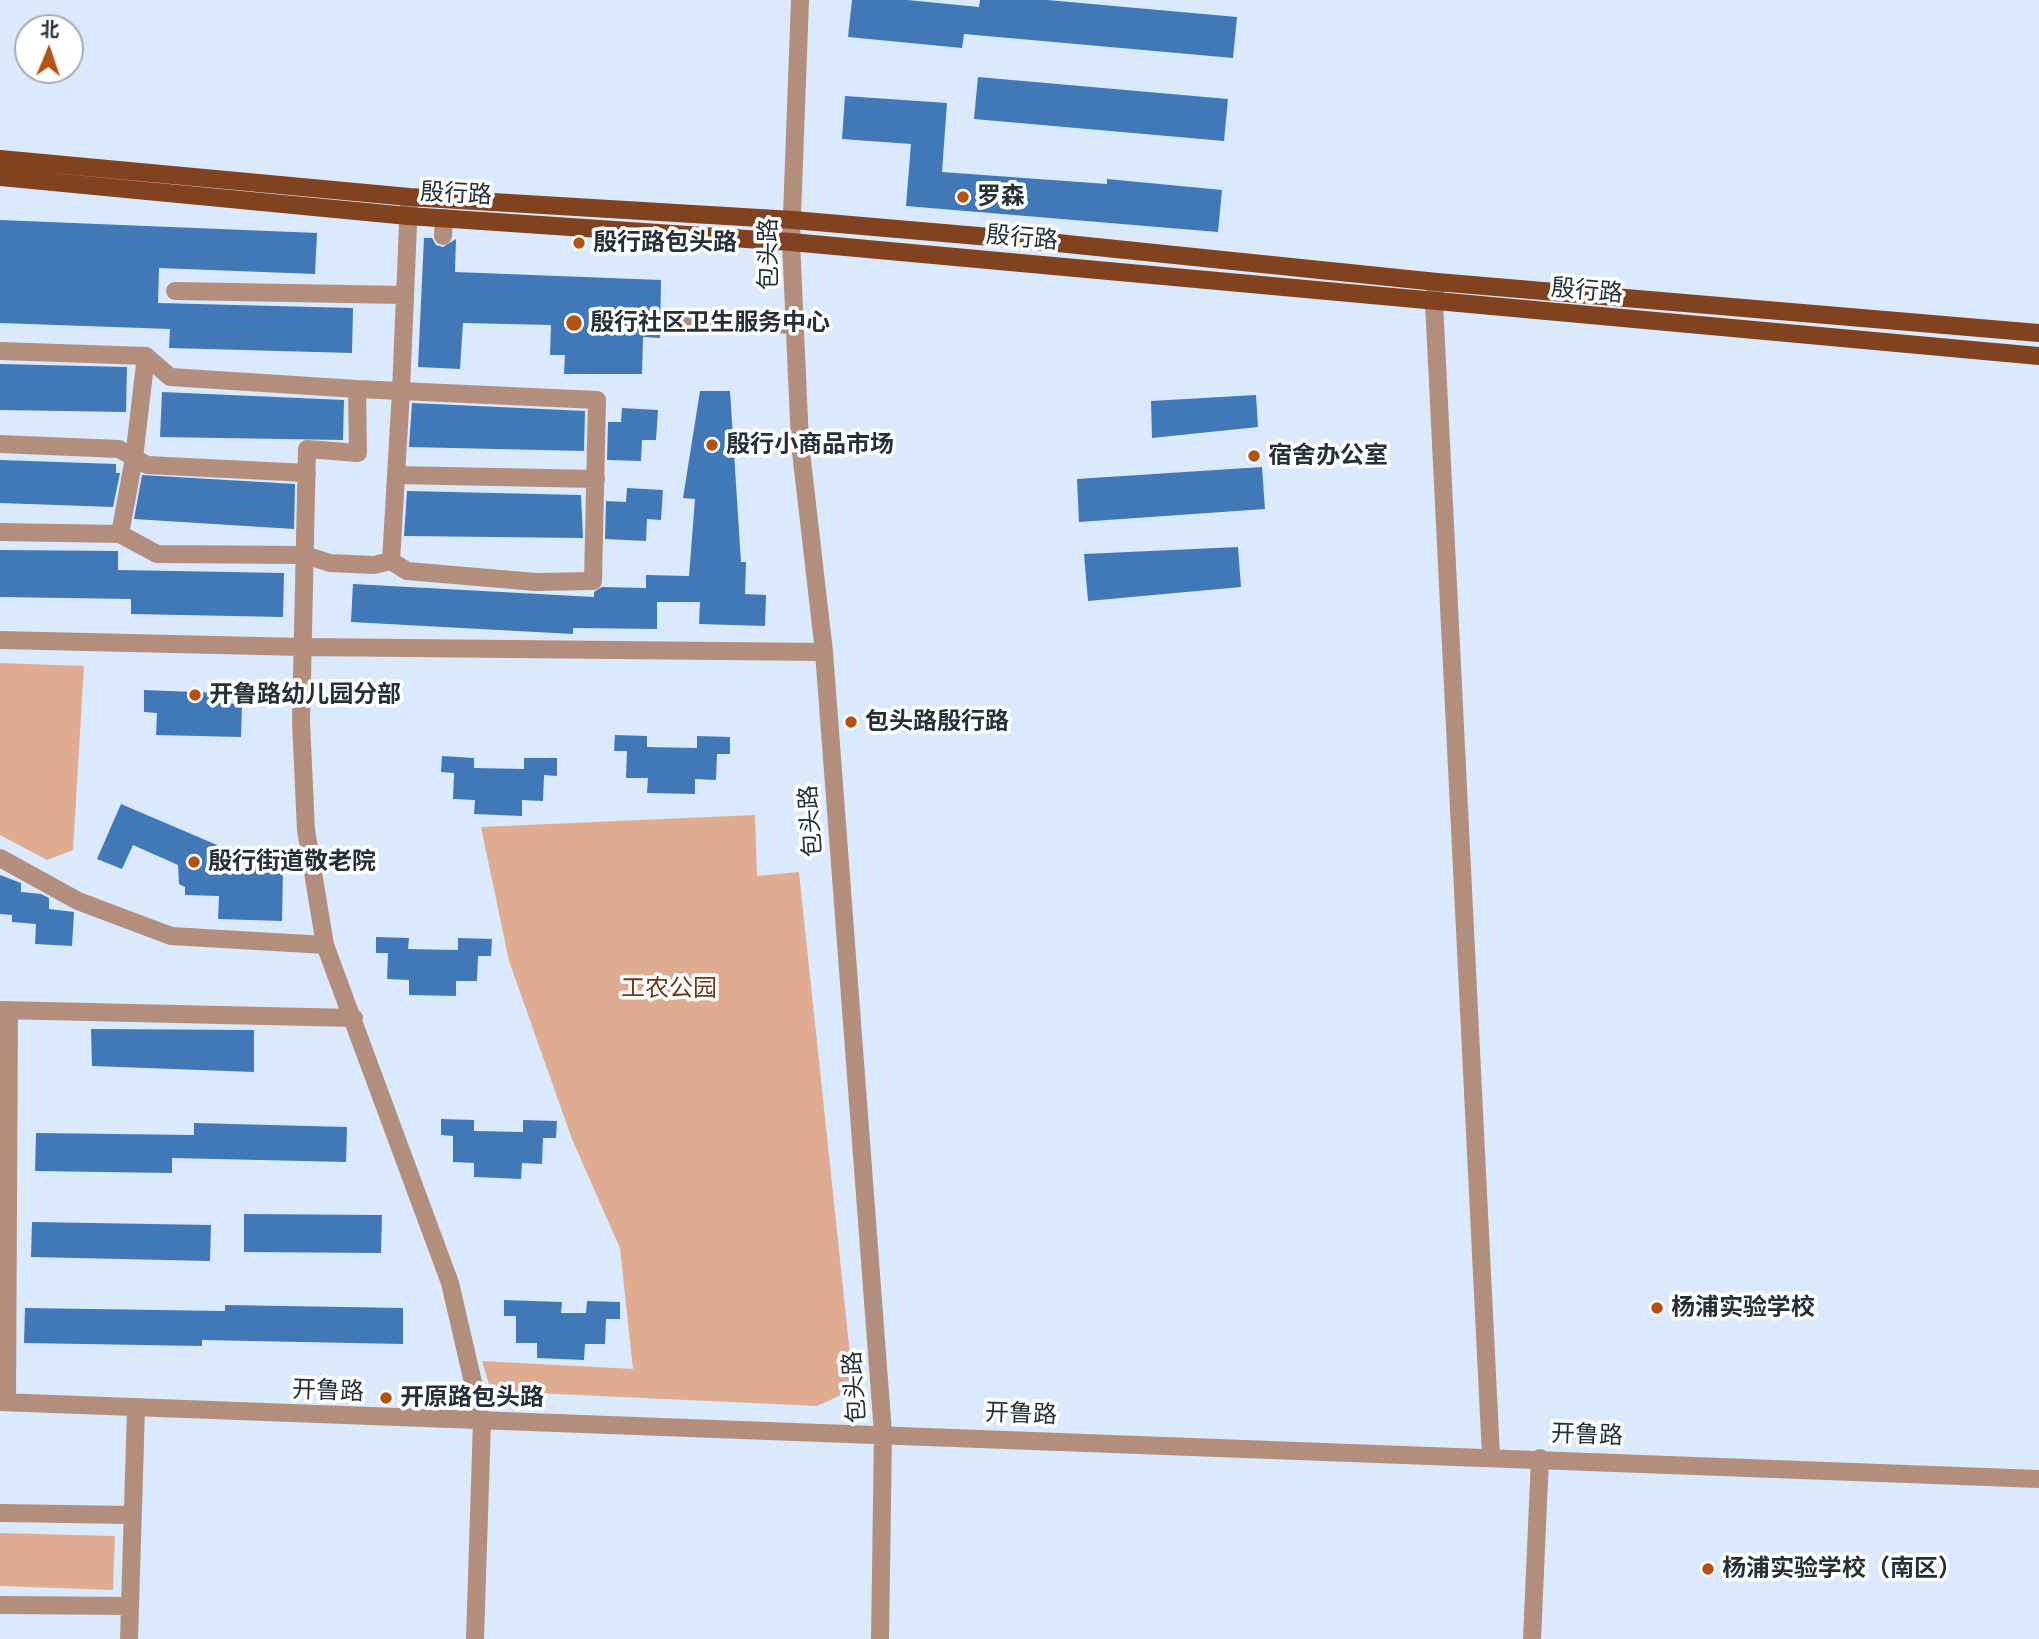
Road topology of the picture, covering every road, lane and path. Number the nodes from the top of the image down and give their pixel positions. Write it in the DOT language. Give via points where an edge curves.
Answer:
graph roads {
  1 [pos="800,0"];
  2 [pos="0,159"];
  3 [pos="0,177"];
  4 [pos="409,197"];
  5 [pos="408,216"];
  6 [pos="793,220"];
  7 [pos="791,242"];
  8 [pos="1437,282"];
  9 [pos="175,291"];
  10 [pos="405,295"];
  11 [pos="1434,302"];
  12 [pos="674,320"];
  13 [pos="795,325"];
  14 [pos="2039,333"];
  15 [pos="0,351"];
  16 [pos="146,356"];
  17 [pos="2039,356"];
  18 [pos="357,389"];
  19 [pos="401,391"];
  20 [pos="0,444"];
  21 [pos="134,458"];
  22 [pos="307,473"];
  23 [pos="396,475"];
  24 [pos="596,479"];
  25 [pos="0,532"];
  26 [pos="120,534"];
  27 [pos="304,555"];
  28 [pos="391,561"];
  29 [pos="0,640"];
  30 [pos="303,647"];
  31 [pos="824,652"];
  32 [pos="0,858"];
  33 [pos="325,945"];
  34 [pos="4,1010"];
  35 [pos="354,1018"];
  36 [pos="3,1402"];
  37 [pos="136,1409"];
  38 [pos="482,1421"];
  39 [pos="883,1433"];
  40 [pos="1491,1456"];
  41 [pos="1540,1458"];
  42 [pos="2039,1479"];
  43 [pos="0,1513"];
  44 [pos="132,1515"];
  45 [pos="0,1605"];
  46 [pos="130,1606"];
  47 [pos="129,1639"];
  48 [pos="475,1639"];
  49 [pos="880,1639"];
  50 [pos="1532,1639"];
  1 -- 6 [label="street, 包头路"];
  2 -- 4 [label="main road, 殷行路"];
  3 -- 5 [label="main road, 殷行路"];
  4 -- 5 [label="street"];
  4 -- 6 [label="main road, 殷行路"];
  5 -- 7 [label="main road, 殷行路" via="444,227"];
  5 -- 10 [label="street"];
  6 -- 7 [label="street, 包头路"];
  6 -- 8 [label="main road, 殷行路"];
  7 -- 11 [label="main road, 殷行路"];
  7 -- 13 [label="street, 包头路"];
  8 -- 11 [label="street"];
  8 -- 14 [label="main road, 殷行路"];
  9 -- 10 [label="street"];
  10 -- 19 [label="street"];
  11 -- 17 [label="main road, 殷行路"];
  11 -- 40 [label="street"];
  12 -- 13 [label="street"];
  13 -- 31 [label="street, 包头路" via="800,443"];
  15 -- 16 [label="street"];
  16 -- 18 [label="street" via="170,377"];
  16 -- 21 [label="street"];
  18 -- 19 [label="street"];
  18 -- 22 [label="street" via="358,453 307,449"];
  19 -- 23 [label="street"];
  19 -- 24 [label="street" via="597,400"];
  20 -- 21 [label="street" via="119,449"];
  21 -- 22 [label="street" via="147,465"];
  21 -- 26 [label="street"];
  22 -- 27 [label="street"];
  23 -- 24 [label="street"];
  23 -- 28 [label="street"];
  24 -- 28 [label="street" via="593,581 536,582 407,571"];
  25 -- 26 [label="street"];
  26 -- 27 [label="street" via="157,554"];
  27 -- 28 [label="street" via="347,564"];
  27 -- 30 [label="street"];
  29 -- 30 [label="street"];
  30 -- 31 [label="street"];
  30 -- 33 [label="street" via="300,722 306,830"];
  31 -- 39 [label="street, 包头路"];
  32 -- 33 [label="street" via="78,901 172,936"];
  33 -- 35 [label="street"];
  34 -- 35 [label="street"];
  34 -- 36 [label="street"];
  35 -- 38 [label="street" via="450,1283"];
  36 -- 37 [label="street, 开鲁路"];
  37 -- 38 [label="street, 开鲁路"];
  37 -- 44 [label="street"];
  38 -- 39 [label="street, 开鲁路"];
  38 -- 48 [label="street"];
  39 -- 40 [label="street, 开鲁路"];
  39 -- 49 [label="street, 包头路"];
  40 -- 41 [label="street, 开鲁路"];
  41 -- 42 [label="street, 开鲁路"];
  41 -- 50 [label="street"];
  43 -- 44 [label="street"];
  44 -- 46 [label="street"];
  45 -- 46 [label="street"];
  46 -- 47 [label="street"];
}
